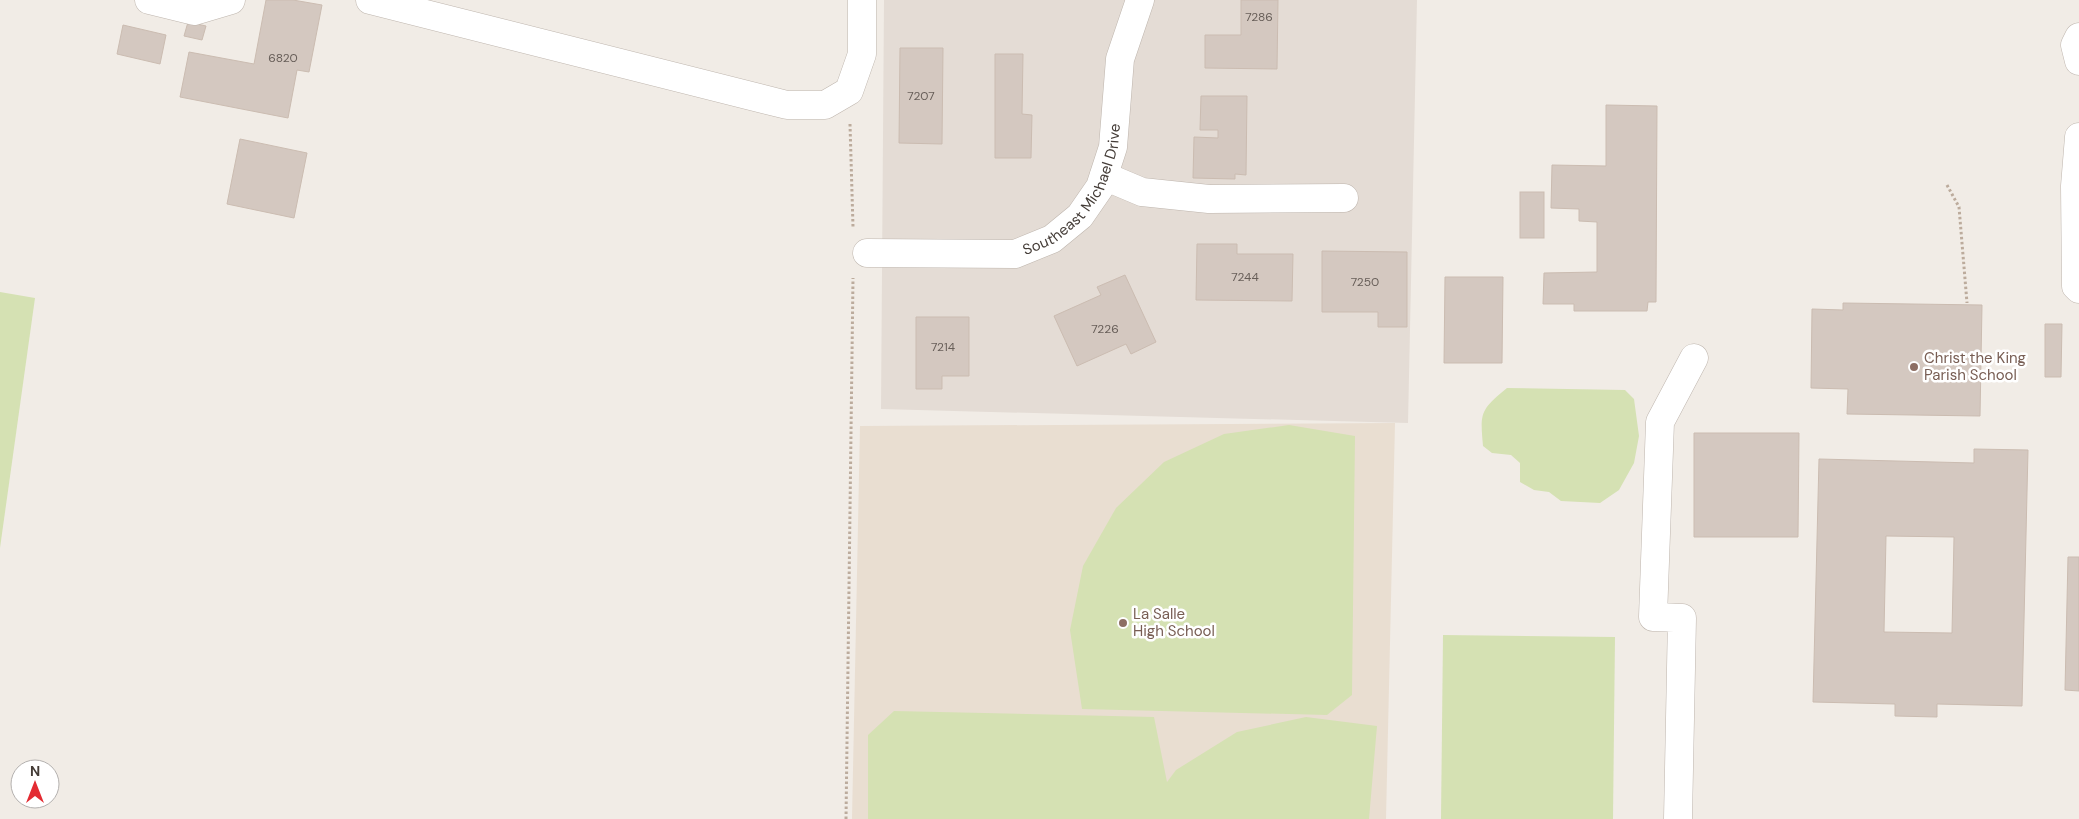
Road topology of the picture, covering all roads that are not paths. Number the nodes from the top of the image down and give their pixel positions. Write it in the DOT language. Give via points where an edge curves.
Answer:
graph roads {
  1 [pos="149,0"];
  2 [pos="231,0"];
  3 [pos="370,0"];
  4 [pos="862,0"];
  5 [pos="1140,0"];
  6 [pos="2079,37"];
  7 [pos="2079,61"];
  8 [pos="2079,137"];
  9 [pos="1104,176"];
  10 [pos="1344,198"];
  11 [pos="867,253"];
  12 [pos="2079,289"];
  13 [pos="1694,358"];
  14 [pos="1678,819"];
  1 -- 2 [label="street" via="194,10"];
  3 -- 4 [label="street" via="787,105 825,105 849,90 862,54"];
  5 -- 9 [label="street, Southeast Michael Drive" via="1120,59 1113,148"];
  6 -- 7 [label="street" via="2075,45"];
  8 -- 12 [label="street" via="2075,186 2076,286"];
  9 -- 10 [label="street" via="1142,192 1209,199"];
  9 -- 11 [label="street, Southeast Michael Drive" via="1080,216 1052,239 1015,254"];
  13 -- 14 [label="street" via="1660,422 1653,607 1653,617 1682,618"];
}
